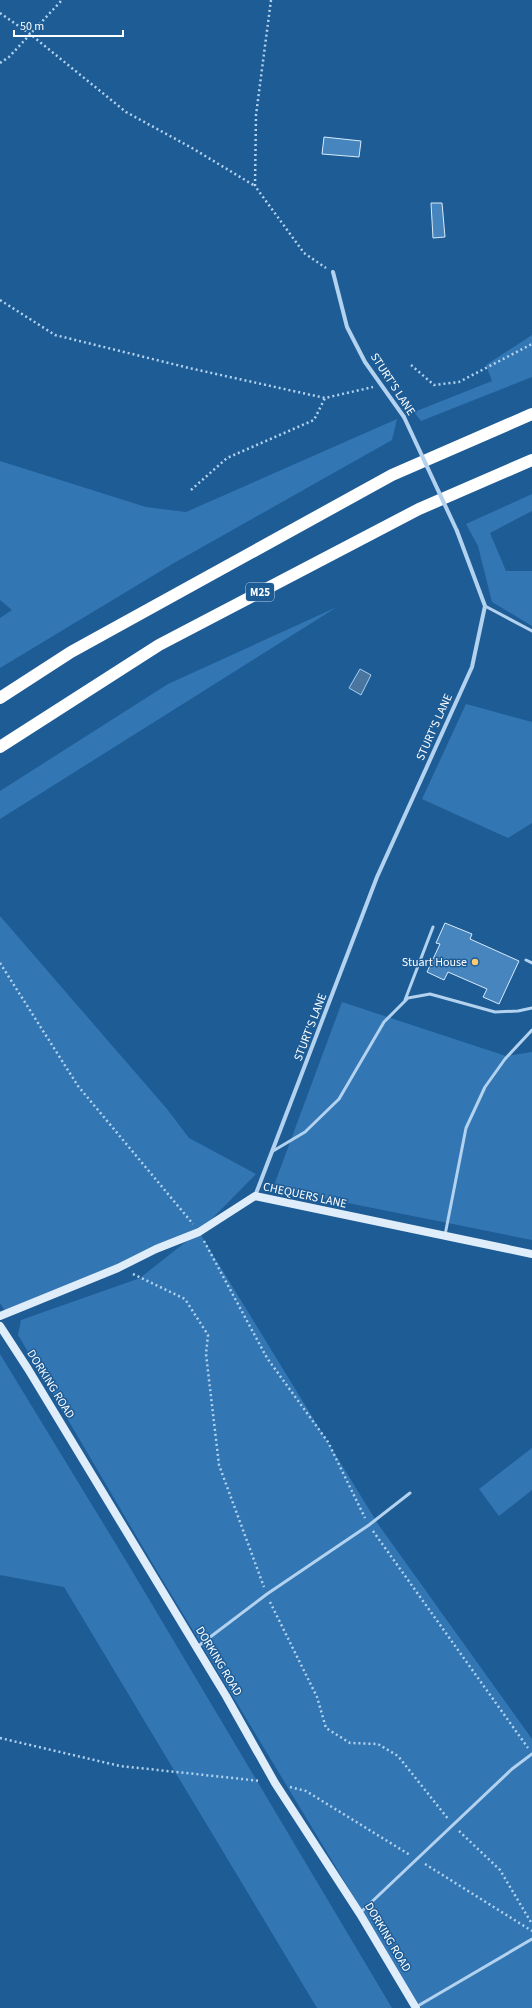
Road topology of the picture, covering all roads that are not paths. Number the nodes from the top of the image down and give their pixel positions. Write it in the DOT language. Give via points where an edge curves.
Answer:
graph roads {
  1 [pos="333,272"];
  2 [pos="532,414"];
  3 [pos="532,460"];
  4 [pos="485,606"];
  5 [pos="532,631"];
  6 [pos="0,698"];
  7 [pos="0,747"];
  8 [pos="434,927"];
  9 [pos="526,960"];
  10 [pos="532,963"];
  11 [pos="405,1001"];
  12 [pos="532,1008"];
  13 [pos="532,1030"];
  14 [pos="273,1150"];
  15 [pos="255,1196"];
  16 [pos="445,1236"];
  17 [pos="532,1254"];
  18 [pos="0,1316"];
  19 [pos="0,1326"];
  20 [pos="410,1493"];
  21 [pos="197,1647"];
  22 [pos="532,1753"];
  23 [pos="360,1914"];
  24 [pos="532,1939"];
  25 [pos="416,2007"];
  1 -- 4 [label="street, STURT'S LANE, bridge" via="347,327 365,362 404,417 457,531"];
  2 -- 6 [label="highway" via="392,475 71,652"];
  3 -- 7 [label="highway, M25" via="419,509 159,645"];
  4 -- 5 [label="lane"];
  4 -- 14 [label="street, STURT'S LANE" via="472,667 377,877"];
  8 -- 11 [label="lane"];
  9 -- 10 [label="lane"];
  11 -- 12 [label="lane" via="408,998 430,994 495,1012"];
  11 -- 14 [label="lane" via="384,1022 339,1099 305,1132"];
  13 -- 16 [label="lane" via="505,1059 485,1086 466,1128"];
  14 -- 15 [label="street, STURT'S LANE"];
  15 -- 16 [label="main road, CHEQUERS LANE"];
  15 -- 18 [label="main road, CHEQUERS LANE" via="199,1232"];
  16 -- 17 [label="main road, CHEQUERS LANE"];
  19 -- 21 [label="main road, DORKING ROAD"];
  20 -- 21 [label="lane" via="368,1526 266,1594"];
  21 -- 23 [label="main road, DORKING ROAD" via="275,1783"];
  22 -- 23 [label="lane"];
  23 -- 25 [label="main road, DORKING ROAD"];
  24 -- 25 [label="lane"];
}
